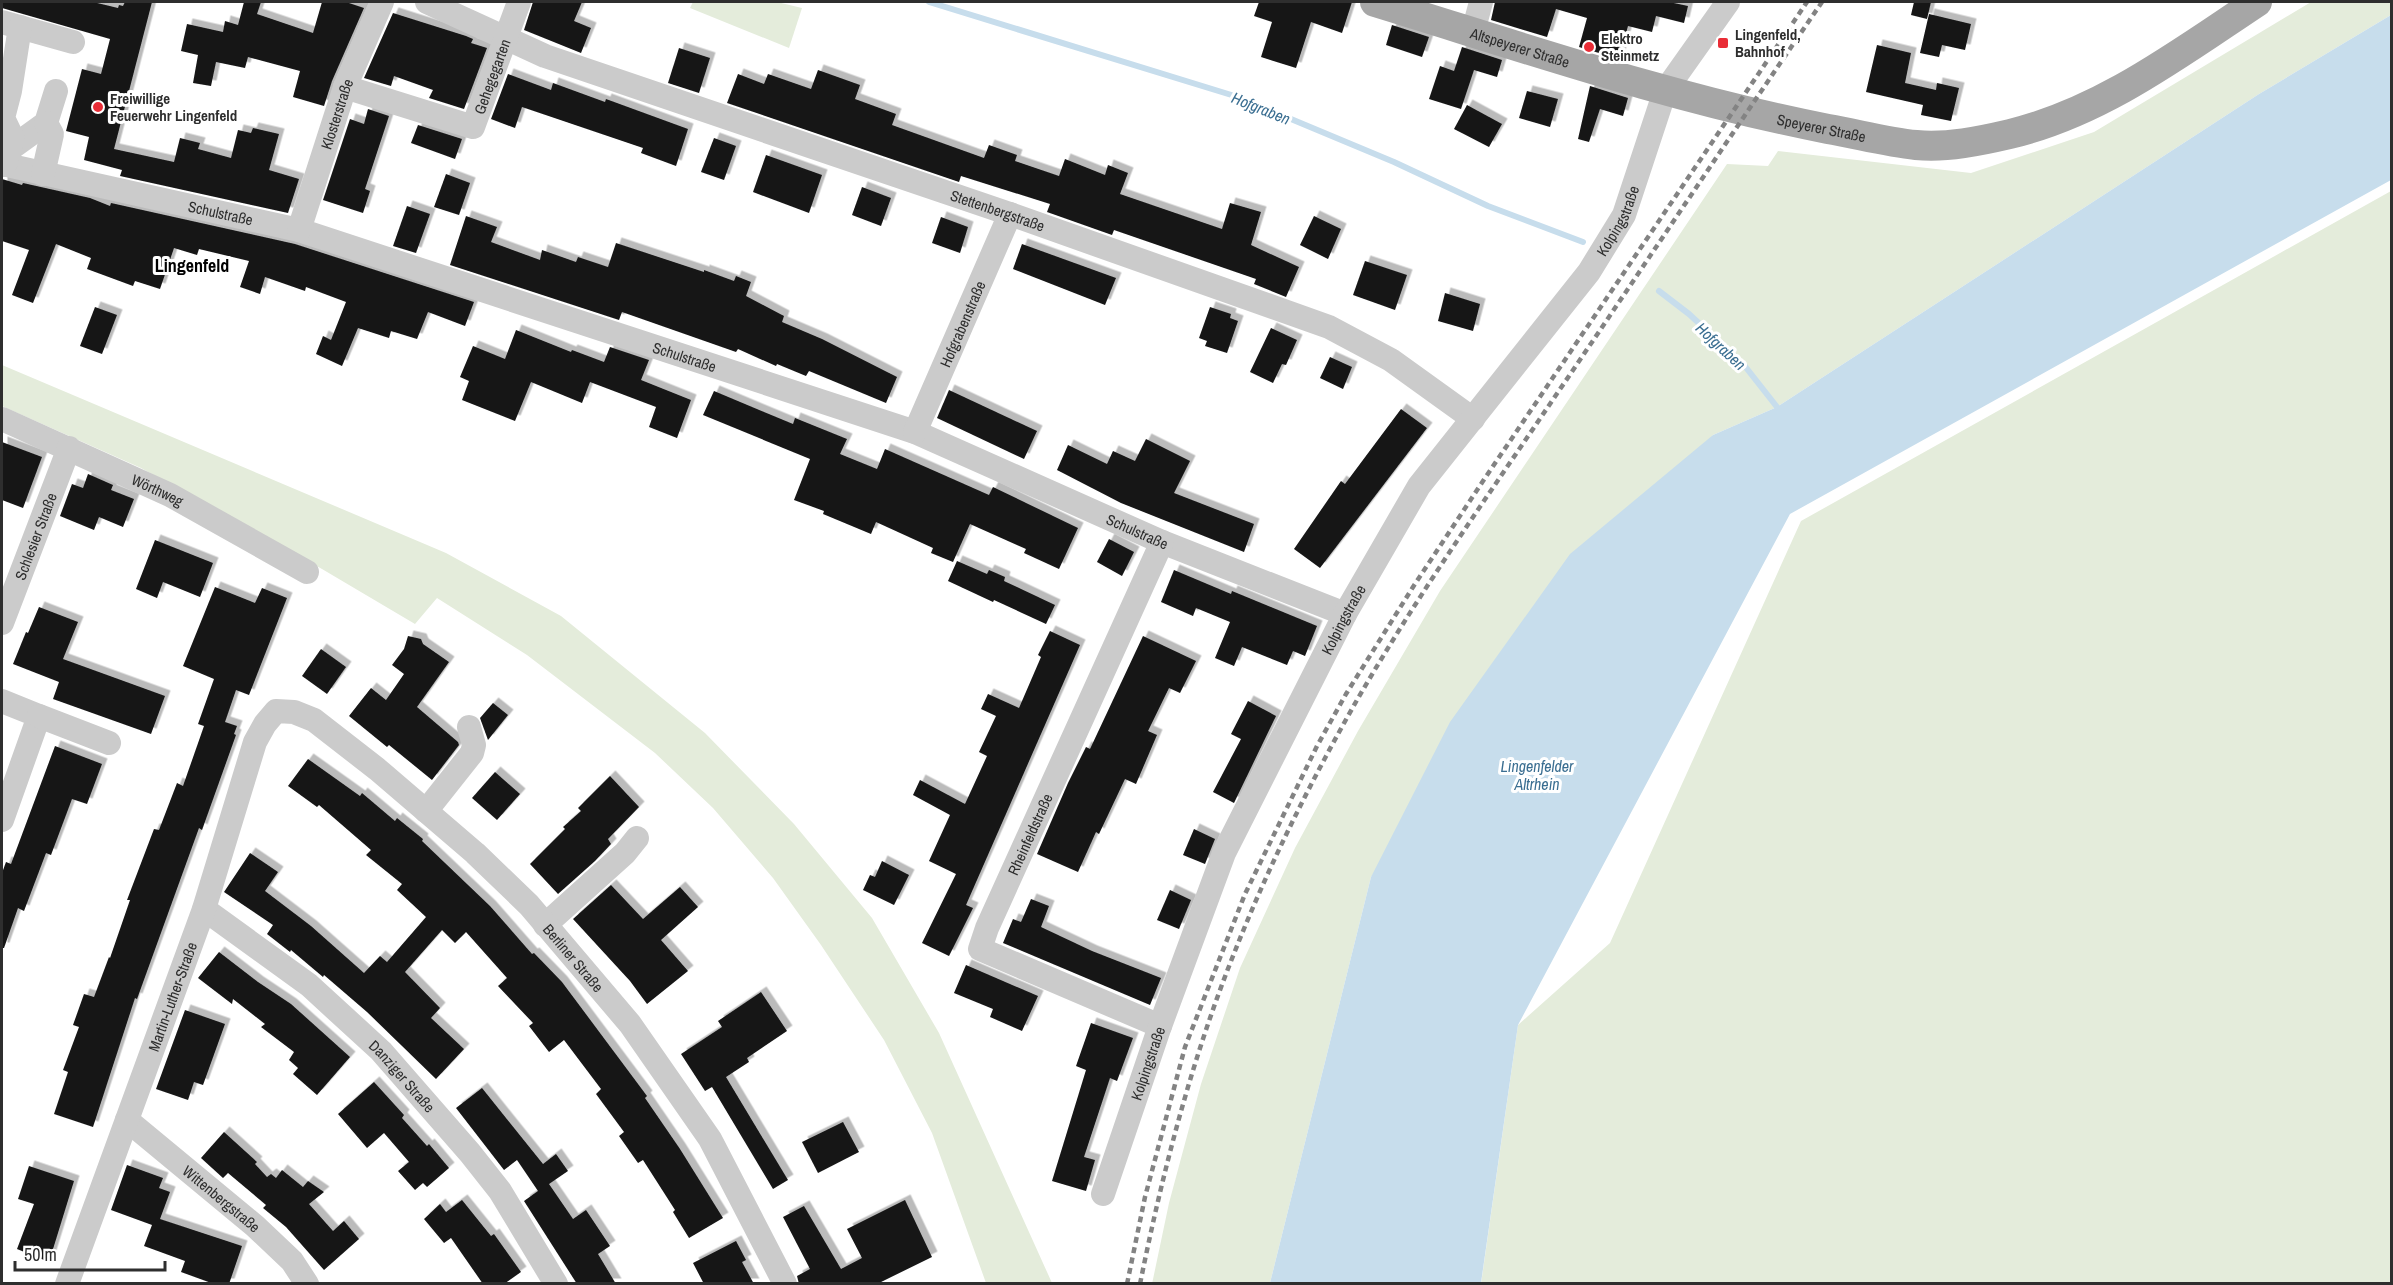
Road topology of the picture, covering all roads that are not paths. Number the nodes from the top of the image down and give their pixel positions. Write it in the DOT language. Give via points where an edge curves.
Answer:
graph roads {
  1 [pos="382,2"];
  2 [pos="427,2"];
  3 [pos="519,2"];
  4 [pos="1375,2"];
  5 [pos="1481,2"];
  6 [pos="1728,2"];
  7 [pos="2257,2"];
  8 [pos="11,25"];
  9 [pos="1473,32"];
  10 [pos="504,39"];
  11 [pos="73,42"];
  12 [pos="345,87"];
  13 [pos="56,91"];
  14 [pos="1665,91"];
  15 [pos="46,123"];
  16 [pos="6,160"];
  17 [pos="43,174"];
  18 [pos="1010,214"];
  19 [pos="299,230"];
  20 [pos="2,419"];
  21 [pos="1473,419"];
  22 [pos="915,432"];
  23 [pos="69,448"];
  24 [pos="1162,542"];
  25 [pos="307,573"];
  26 [pos="1345,614"];
  27 [pos="2,623"];
  28 [pos="2,701"];
  29 [pos="276,711"];
  30 [pos="39,716"];
  31 [pos="469,727"];
  32 [pos="109,743"];
  33 [pos="426,811"];
  34 [pos="2,820"];
  35 [pos="638,838"];
  36 [pos="204,909"];
  37 [pos="545,925"];
  38 [pos="1160,1026"];
  39 [pos="127,1120"];
  40 [pos="1103,1194"];
  41 [pos="66,1284"];
  42 [pos="307,1284"];
  43 [pos="556,1284"];
  44 [pos="785,1284"];
  1 -- 12 [label="street, Klosterstraße"];
  2 -- 10 [label="street"];
  3 -- 10 [label="street, Gehegegarten"];
  4 -- 9 [label="main road, Altspeyerer Straße"];
  5 -- 9 [label="street"];
  6 -- 14 [label="street, Kolpingstraße"];
  7 -- 14 [label="main road, Speyerer Straße" via="2140,80 2095,103 2012,134 1954,145 1917,145 1780,119"];
  8 -- 11 [label="street"];
  8 -- 16 [label="street" via="12,82 3,117 13,139"];
  9 -- 14 [label="main road, Altspeyerer Straße"];
  10 -- 12 [label="street, Gehegegarten" via="473,127"];
  10 -- 18 [label="street, Stettenbergstraße" via="555,60"];
  12 -- 19 [label="street, Klosterstraße"];
  13 -- 15 [label="street"];
  14 -- 21 [label="street, Kolpingstraße" via="1624,215 1589,272"];
  15 -- 16 [label="street"];
  15 -- 17 [label="street" via="52,134"];
  16 -- 17 [label="street, Schulstraße"];
  17 -- 19 [label="street, Schulstraße"];
  18 -- 21 [label="street, Stettenbergstraße" via="1329,327 1391,360"];
  18 -- 22 [label="street, Hofgrabenstraße"];
  19 -- 22 [label="street, Schulstraße"];
  20 -- 23 [label="street, Wörthweg"];
  21 -- 26 [label="street, Kolpingstraße" via="1419,486"];
  22 -- 24 [label="street, Schulstraße"];
  23 -- 25 [label="street, Wörthweg" via="170,495"];
  23 -- 27 [label="street, Schlesier Straße"];
  24 -- 26 [label="street, Schulstraße"];
  24 -- 38 [label="street, Rheinfeldstraße" via="980,949"];
  26 -- 38 [label="street, Kolpingstraße" via="1224,853"];
  28 -- 30 [label="street"];
  29 -- 33 [label="street, Berliner Straße" via="294,712 314,720"];
  29 -- 36 [label="street, Martin-Luther-Straße" via="255,742"];
  30 -- 32 [label="street"];
  30 -- 34 [label="street"];
  31 -- 33 [label="street" via="472,753"];
  33 -- 37 [label="street, Berliner Straße" via="476,853"];
  35 -- 37 [label="street"];
  36 -- 39 [label="street, Martin-Luther-Straße"];
  36 -- 43 [label="street, Danziger Straße" via="309,985 381,1051 500,1191"];
  37 -- 44 [label="street, Berliner Straße" via="630,1024 710,1139"];
  38 -- 40 [label="street, Kolpingstraße"];
  39 -- 41 [label="street, Martin-Luther-Straße"];
  39 -- 42 [label="street, Wittenbergstraße" via="255,1226 292,1261"];
}
